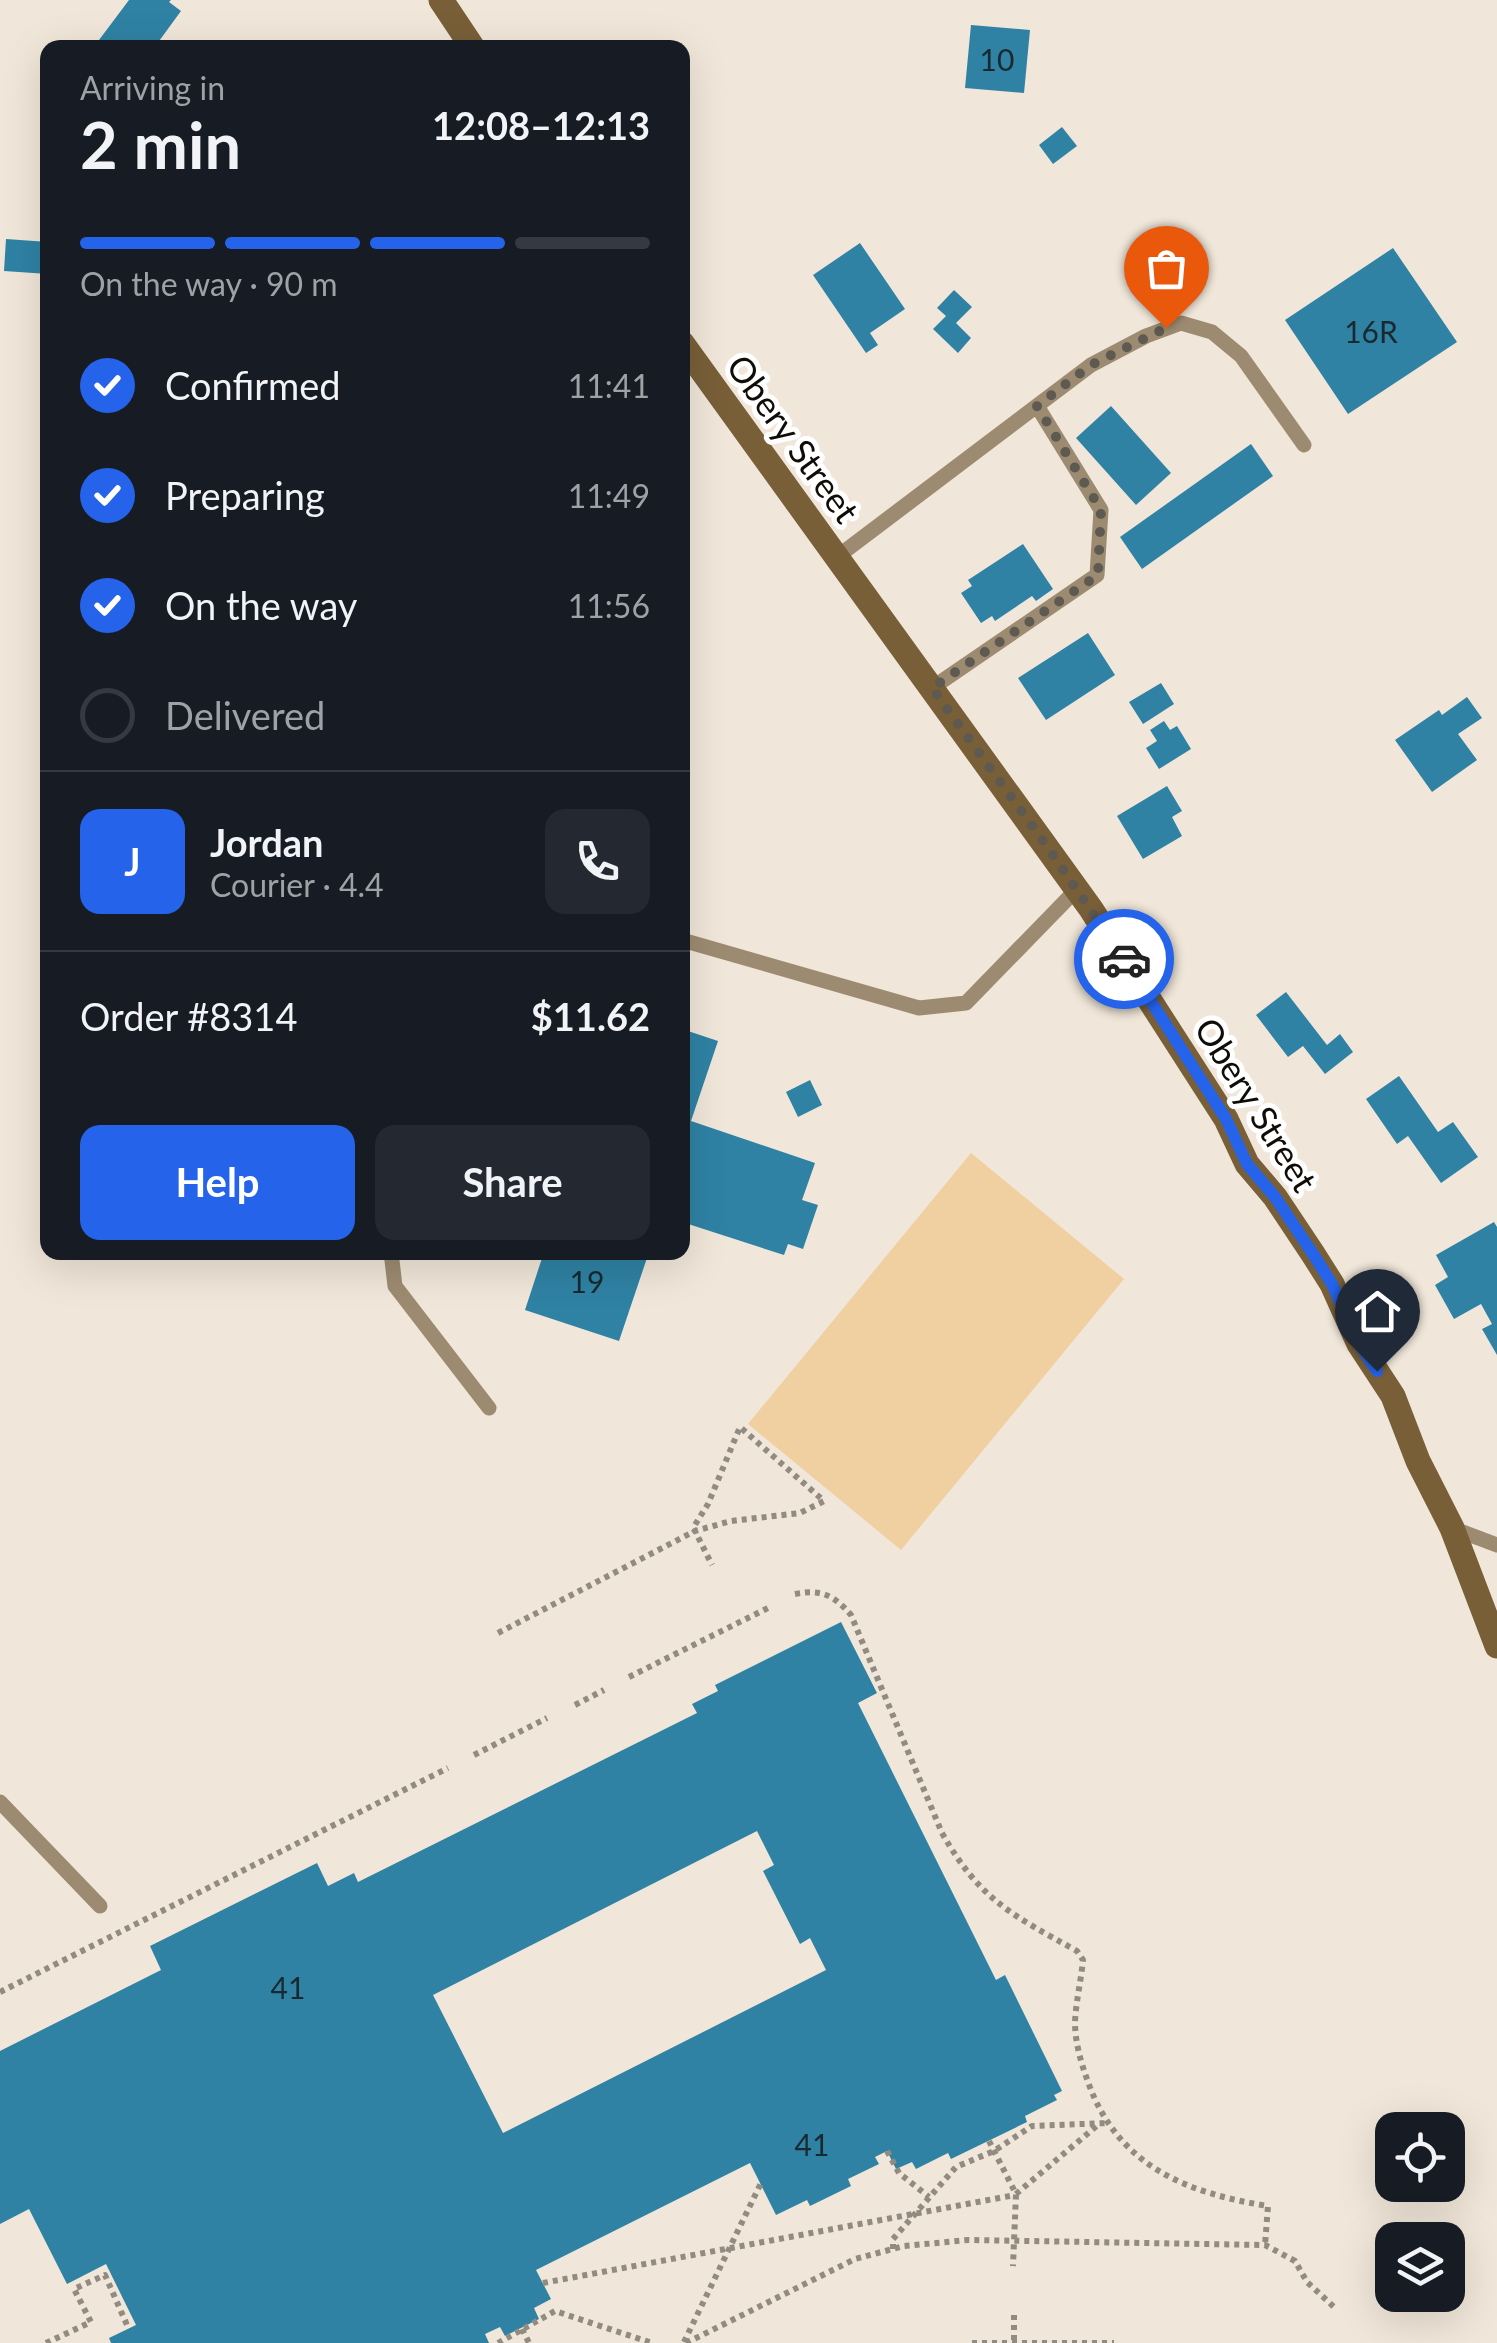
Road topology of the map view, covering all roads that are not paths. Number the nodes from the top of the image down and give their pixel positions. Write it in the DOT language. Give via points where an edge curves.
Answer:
graph roads {
  1 [pos="441,0"];
  2 [pos="468,40"];
  3 [pos="690,353"];
  4 [pos="1037,406"];
  5 [pos="1304,445"];
  6 [pos="837,557"];
  7 [pos="932,688"];
  8 [pos="1077,889"];
  9 [pos="690,942"];
  10 [pos="392,1260"];
  11 [pos="489,1408"];
  12 [pos="1452,1528"];
  13 [pos="1497,1545"];
  14 [pos="1497,1646"];
  15 [pos="0,1802"];
  16 [pos="100,1906"];
  1 -- 2 [label="main road"];
  3 -- 6 [label="main road, Obery Street"];
  4 -- 5 [label="lane" via="1091,365 1146,336 1181,323 1197,325 1241,356"];
  4 -- 6 [label="lane"];
  4 -- 7 [label="lane" via="1101,510 1098,575"];
  6 -- 7 [label="main road, Obery Street"];
  7 -- 8 [label="main road, Obery Street"];
  8 -- 9 [label="lane" via="966,1004 919,1008"];
  8 -- 12 [label="main road, Obery Street" via="1226,1119 1247,1164 1332,1284 1393,1396"];
  10 -- 11 [label="lane" via="395,1286"];
  12 -- 13 [label="lane"];
  12 -- 14 [label="main road, Obery Street"];
  15 -- 16 [label="lane"];
}
